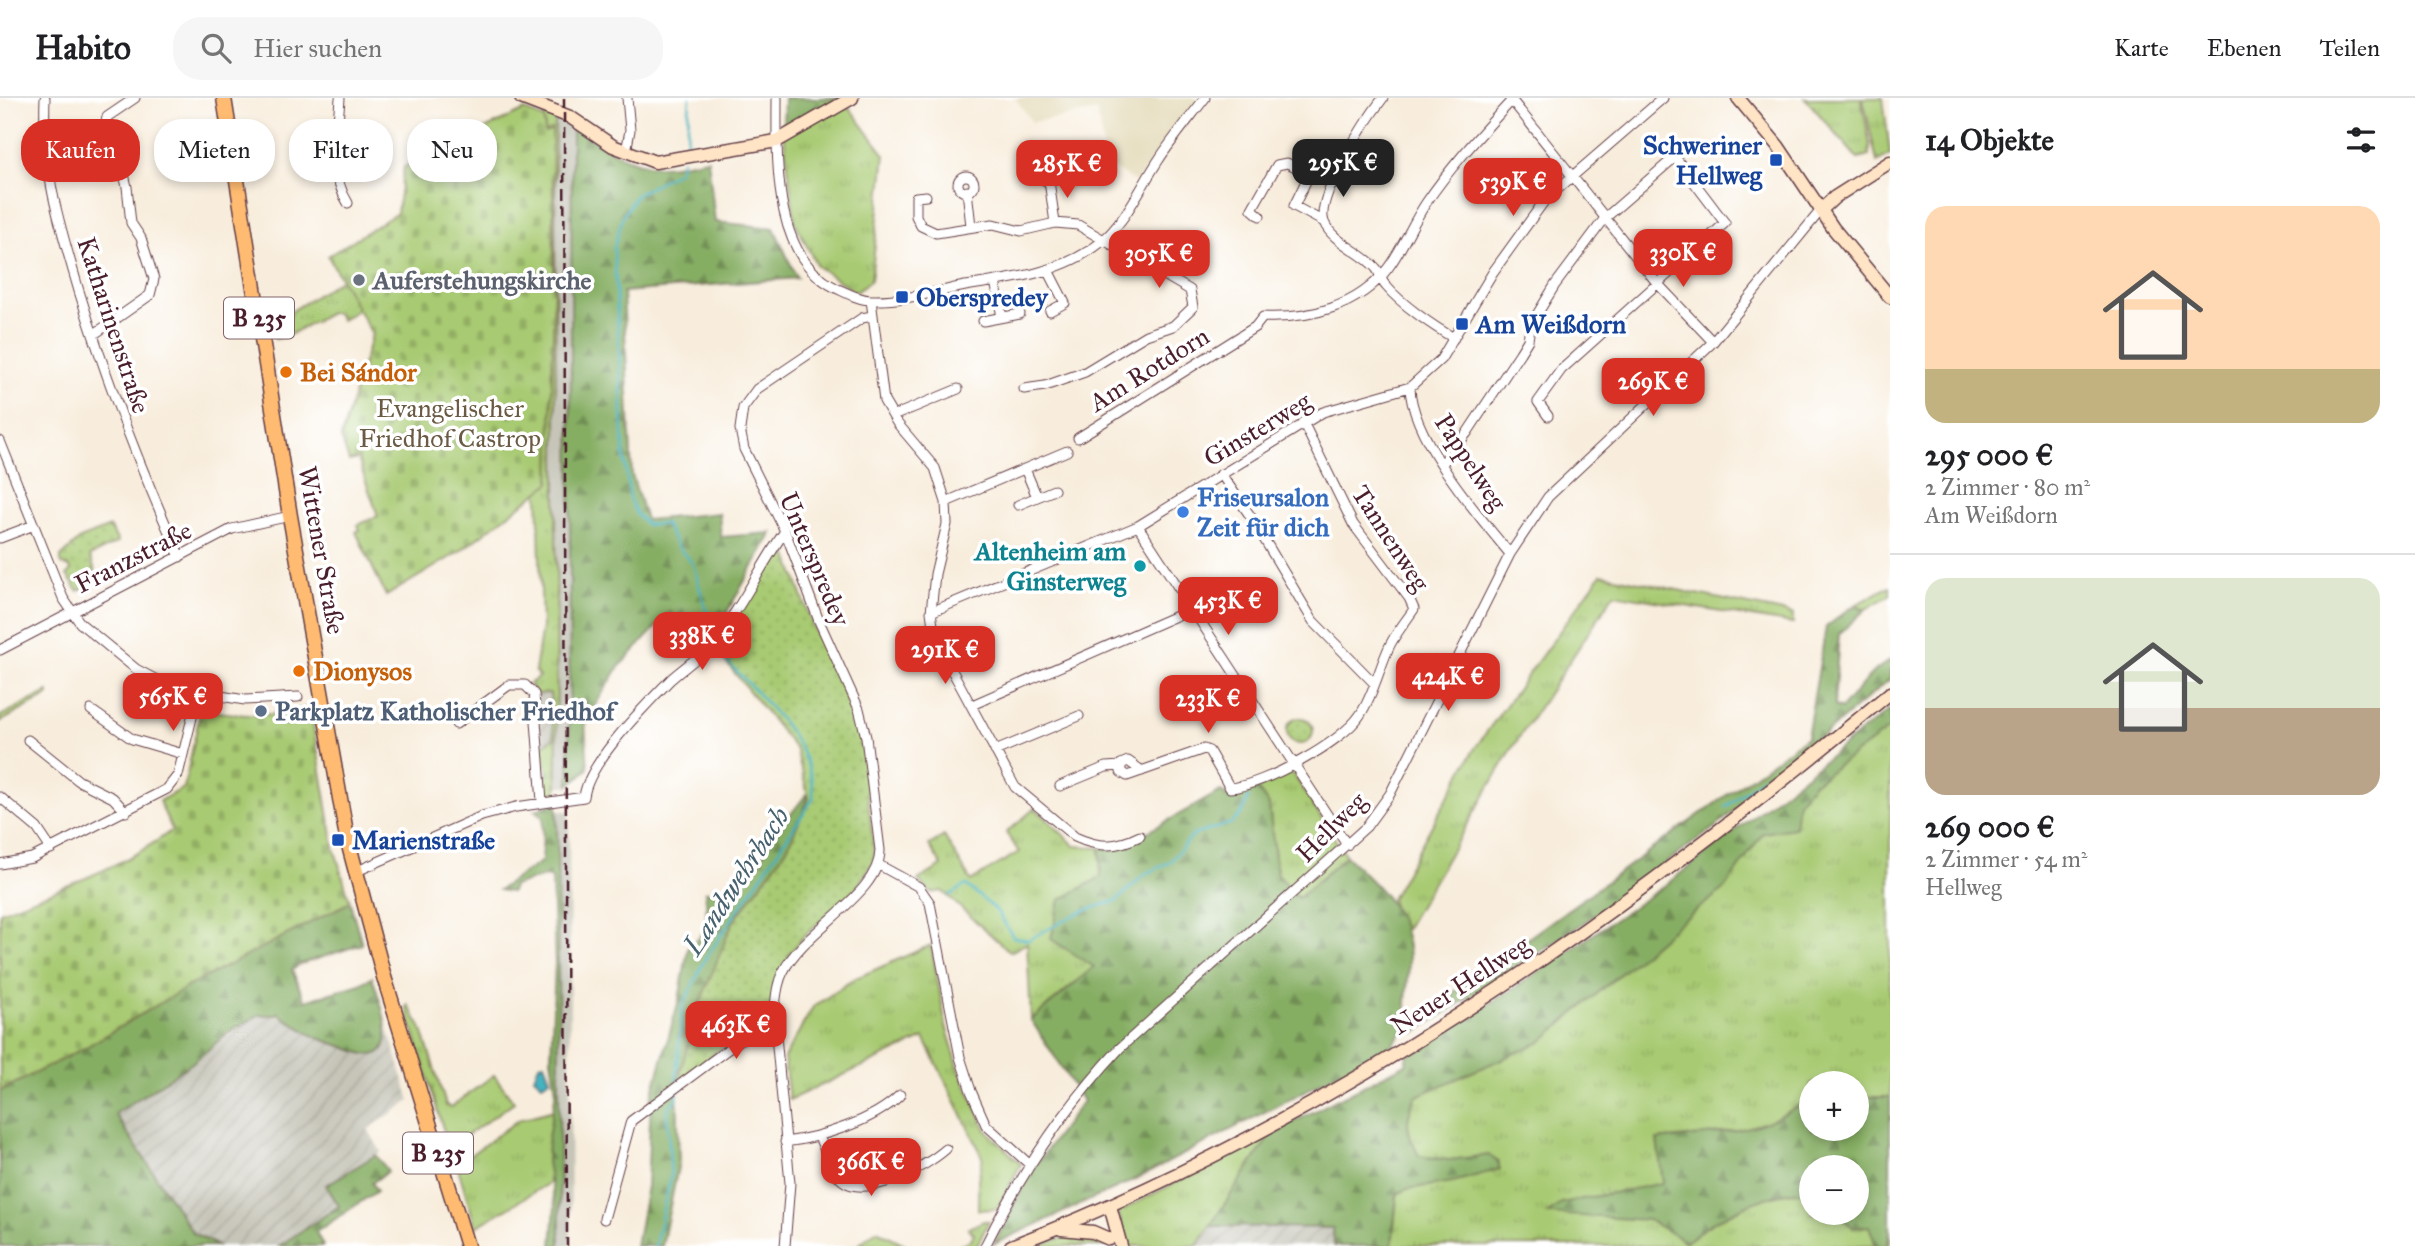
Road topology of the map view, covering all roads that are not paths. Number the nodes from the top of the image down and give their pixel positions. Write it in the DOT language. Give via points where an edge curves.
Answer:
graph roads {
  1 [pos="44,98"];
  2 [pos="135,98"];
  3 [pos="224,98"];
  4 [pos="340,98"];
  5 [pos="521,98"];
  6 [pos="626,98"];
  7 [pos="777,98"];
  8 [pos="852,98"];
  9 [pos="1205,98"];
  10 [pos="1383,98"];
  11 [pos="1663,98"];
  12 [pos="1738,98"];
  13 [pos="1511,99"];
  14 [pos="777,141"];
  15 [pos="626,152"];
  16 [pos="1890,162"];
  17 [pos="1310,173"];
  18 [pos="1570,177"];
  19 [pos="1049,181"];
  20 [pos="1333,184"];
  21 [pos="967,191"];
  22 [pos="926,195"];
  23 [pos="348,203"];
  24 [pos="1821,210"];
  25 [pos="1260,216"];
  26 [pos="1605,218"];
  27 [pos="1324,222"];
  28 [pos="1055,223"];
  29 [pos="971,226"];
  30 [pos="1102,241"];
  31 [pos="1048,270"];
  32 [pos="1380,275"];
  33 [pos="995,281"];
  34 [pos="1657,283"];
  35 [pos="1890,297"];
  36 [pos="872,300"];
  37 [pos="1050,311"];
  38 [pos="1020,314"];
  39 [pos="872,316"];
  40 [pos="1002,317"];
  41 [pos="983,321"];
  42 [pos="93,335"];
  43 [pos="1454,338"];
  44 [pos="1713,342"];
  45 [pos="1410,387"];
  46 [pos="958,389"];
  47 [pos="1024,389"];
  48 [pos="892,416"];
  49 [pos="1548,416"];
  50 [pos="1303,422"];
  51 [pos="1078,438"];
  52 [pos="0,441"];
  53 [pos="1066,451"];
  54 [pos="1442,464"];
  55 [pos="1025,468"];
  56 [pos="1221,474"];
  57 [pos="1054,490"];
  58 [pos="1037,497"];
  59 [pos="946,502"];
  60 [pos="1018,505"];
  61 [pos="290,516"];
  62 [pos="34,524"];
  63 [pos="1138,526"];
  64 [pos="785,531"];
  65 [pos="0,538"];
  66 [pos="1510,554"];
  67 [pos="180,556"];
  68 [pos="1192,609"];
  69 [pos="931,611"];
  70 [pos="71,613"];
  71 [pos="0,650"];
  72 [pos="1374,683"];
  73 [pos="198,693"];
  74 [pos="1890,693"];
  75 [pos="298,697"];
  76 [pos="972,705"];
  77 [pos="91,710"];
  78 [pos="1079,716"];
  79 [pos="456,724"];
  80 [pos="28,740"];
  81 [pos="995,751"];
  82 [pos="183,754"];
  83 [pos="1294,763"];
  84 [pos="1060,786"];
  85 [pos="0,797"];
  86 [pos="542,802"];
  87 [pos="126,812"];
  88 [pos="1140,836"];
  89 [pos="1347,845"];
  90 [pos="51,849"];
  91 [pos="0,864"];
  92 [pos="879,865"];
  93 [pos="355,872"];
  94 [pos="774,1015"];
  95 [pos="900,1095"];
  96 [pos="819,1137"];
  97 [pos="785,1142"];
  98 [pos="946,1150"];
  99 [pos="1029,1164"];
  100 [pos="1104,1208"];
  101 [pos="604,1219"];
  102 [pos="1058,1228"];
  103 [pos="1114,1244"];
  104 [pos="467,1246"];
  105 [pos="785,1246"];
  106 [pos="985,1246"];
  107 [pos="1012,1246"];
  1 -- 42 [label="street, Katharinenstraße" via="43,142 51,192"];
  2 -- 42 [label="street" via="107,117 105,127 118,149 131,223 141,238 153,287 150,295"];
  3 -- 61 [label="main road, Wittener Straße / B 235"];
  4 -- 23 [label="street" via="336,169"];
  5 -- 15 [label="main road" via="570,117"];
  6 -- 15 [label="street"];
  7 -- 14 [label="street"];
  8 -- 14 [label="main road"];
  9 -- 30 [label="street"];
  10 -- 20 [label="street" via="1352,144"];
  11 -- 18 [label="street, Ginsterweg"];
  12 -- 24 [label="main road" via="1778,146"];
  13 -- 18 [label="street"];
  13 -- 32 [label="street, Am Rotdorn" via="1457,160"];
  14 -- 15 [label="main road" via="655,162"];
  14 -- 36 [label="street" via="787,229 799,256 820,280"];
  16 -- 24 [label="main road"];
  17 -- 20 [label="street"];
  17 -- 25 [label="street" via="1287,163 1277,165 1252,209"];
  17 -- 27 [label="street" via="1294,206"];
  18 -- 26 [label="street"];
  18 -- 43 [label="street, Ginsterweg" via="1545,200 1514,242"];
  19 -- 28 [label="street"];
  20 -- 27 [label="street" via="1322,210"];
  21 -- 29 [label="street"];
  22 -- 29 [label="street" via="916,197 921,226 944,233"];
  24 -- 35 [label="main road"];
  24 -- 44 [label="street, Hellweg"];
  26 -- 34 [label="street"];
  26 -- 34 [label="street" via="1675,157 1725,223"];
  26 -- 54 [label="street" via="1555,285 1520,353"];
  27 -- 32 [label="street"];
  28 -- 29 [label="street" via="1021,231 993,224"];
  28 -- 30 [label="street" via="1078,225"];
  30 -- 31 [label="street" via="1083,256"];
  30 -- 47 [label="street" via="1189,290 1193,307 1173,326 1146,335 1085,372"];
  31 -- 33 [label="street"];
  31 -- 37 [label="street" via="1065,303"];
  32 -- 43 [label="street" via="1391,291"];
  32 -- 51 [label="street, Am Rotdorn" via="1323,313 1264,317"];
  33 -- 36 [label="street"];
  33 -- 40 [label="street"];
  34 -- 44 [label="street"];
  34 -- 49 [label="street" via="1561,370 1538,402"];
  36 -- 39 [label="street"];
  38 -- 40 [label="street"];
  39 -- 48 [label="street" via="882,394"];
  39 -- 64 [label="street, Unterspredey" via="862,318 757,389 743,408 740,429 744,449"];
  40 -- 41 [label="street"];
  42 -- 67 [label="street, Katharinenstraße" via="147,484"];
  43 -- 45 [label="street, Ginsterweg" via="1441,359"];
  44 -- 66 [label="street, Hellweg" via="1548,497"];
  45 -- 50 [label="street, Ginsterweg"];
  45 -- 54 [label="street, Pappelweg" via="1421,427"];
  46 -- 48 [label="street"];
  48 -- 59 [label="street" via="935,468"];
  50 -- 56 [label="street, Ginsterweg"];
  50 -- 72 [label="street, Tannenweg" via="1353,524 1414,609 1391,643"];
  52 -- 62 [label="street"];
  53 -- 55 [label="street"];
  54 -- 66 [label="street, Pappelweg"];
  55 -- 58 [label="street"];
  55 -- 59 [label="street"];
  56 -- 63 [label="street, Ginsterweg"];
  56 -- 72 [label="street" via="1312,621"];
  57 -- 58 [label="street"];
  58 -- 60 [label="street"];
  59 -- 69 [label="street" via="947,524"];
  61 -- 67 [label="street, Franzstraße" via="232,529"];
  61 -- 93 [label="main road, Wittener Straße / B 235"];
  62 -- 65 [label="street"];
  62 -- 70 [label="street"];
  63 -- 68 [label="street"];
  63 -- 69 [label="street, Ginsterweg"];
  64 -- 86 [label="street" via="737,610 710,645 631,724 592,775 584,797"];
  64 -- 92 [label="street, Unterspredey" via="862,722"];
  66 -- 89 [label="street, Hellweg" via="1390,794"];
  67 -- 70 [label="street, Franzstraße"];
  68 -- 76 [label="street"];
  68 -- 83 [label="street"];
  69 -- 76 [label="street" via="935,639"];
  70 -- 71 [label="street, Franzstraße"];
  70 -- 73 [label="street" via="142,674 172,688"];
  72 -- 83 [label="street, Tannenweg" via="1360,716 1350,727"];
  73 -- 75 [label="street" via="245,700"];
  73 -- 82 [label="street"];
  74 -- 100 [label="main road, Neuer Hellweg" via="1780,785 1547,956 1348,1081 1177,1174"];
  76 -- 81 [label="street"];
  77 -- 82 [label="street" via="132,739"];
  78 -- 81 [label="street"];
  79 -- 86 [label="street" via="509,685 525,685 534,694"];
  80 -- 87 [label="street" via="79,781 113,798"];
  81 -- 88 [label="street" via="1015,787 1075,837 1114,846"];
  82 -- 87 [label="street" via="178,775 167,789"];
  83 -- 84 [label="street, Tannenweg" via="1248,785 1230,788 1204,749 1127,776 1121,766 1106,767"];
  83 -- 89 [label="street"];
  85 -- 90 [label="street" via="37,828"];
  86 -- 93 [label="street" via="468,821"];
  87 -- 90 [label="street"];
  89 -- 99 [label="street, Hellweg" via="1120,1048 1069,1106"];
  90 -- 91 [label="street" via="13,864"];
  92 -- 94 [label="street" via="861,892 816,929 791,958 779,981"];
  92 -- 99 [label="street" via="919,887 930,903 960,1057 971,1091 986,1125"];
  93 -- 104 [label="main road, Wittener Straße / B 235"];
  94 -- 97 [label="street"];
  94 -- 101 [label="street" via="631,1121"];
  95 -- 96 [label="street" via="889,1106"];
  96 -- 97 [label="street"];
  96 -- 98 [label="street" via="848,1183 891,1181"];
  97 -- 105 [label="street" via="790,1199"];
  99 -- 106 [label="street, Hellweg"];
  100 -- 102 [label="main road, Neuer Hellweg"];
  100 -- 103 [label="main road"];
  102 -- 103 [label="main road" via="1093,1232"];
  102 -- 107 [label="main road, Neuer Hellweg"];
}
